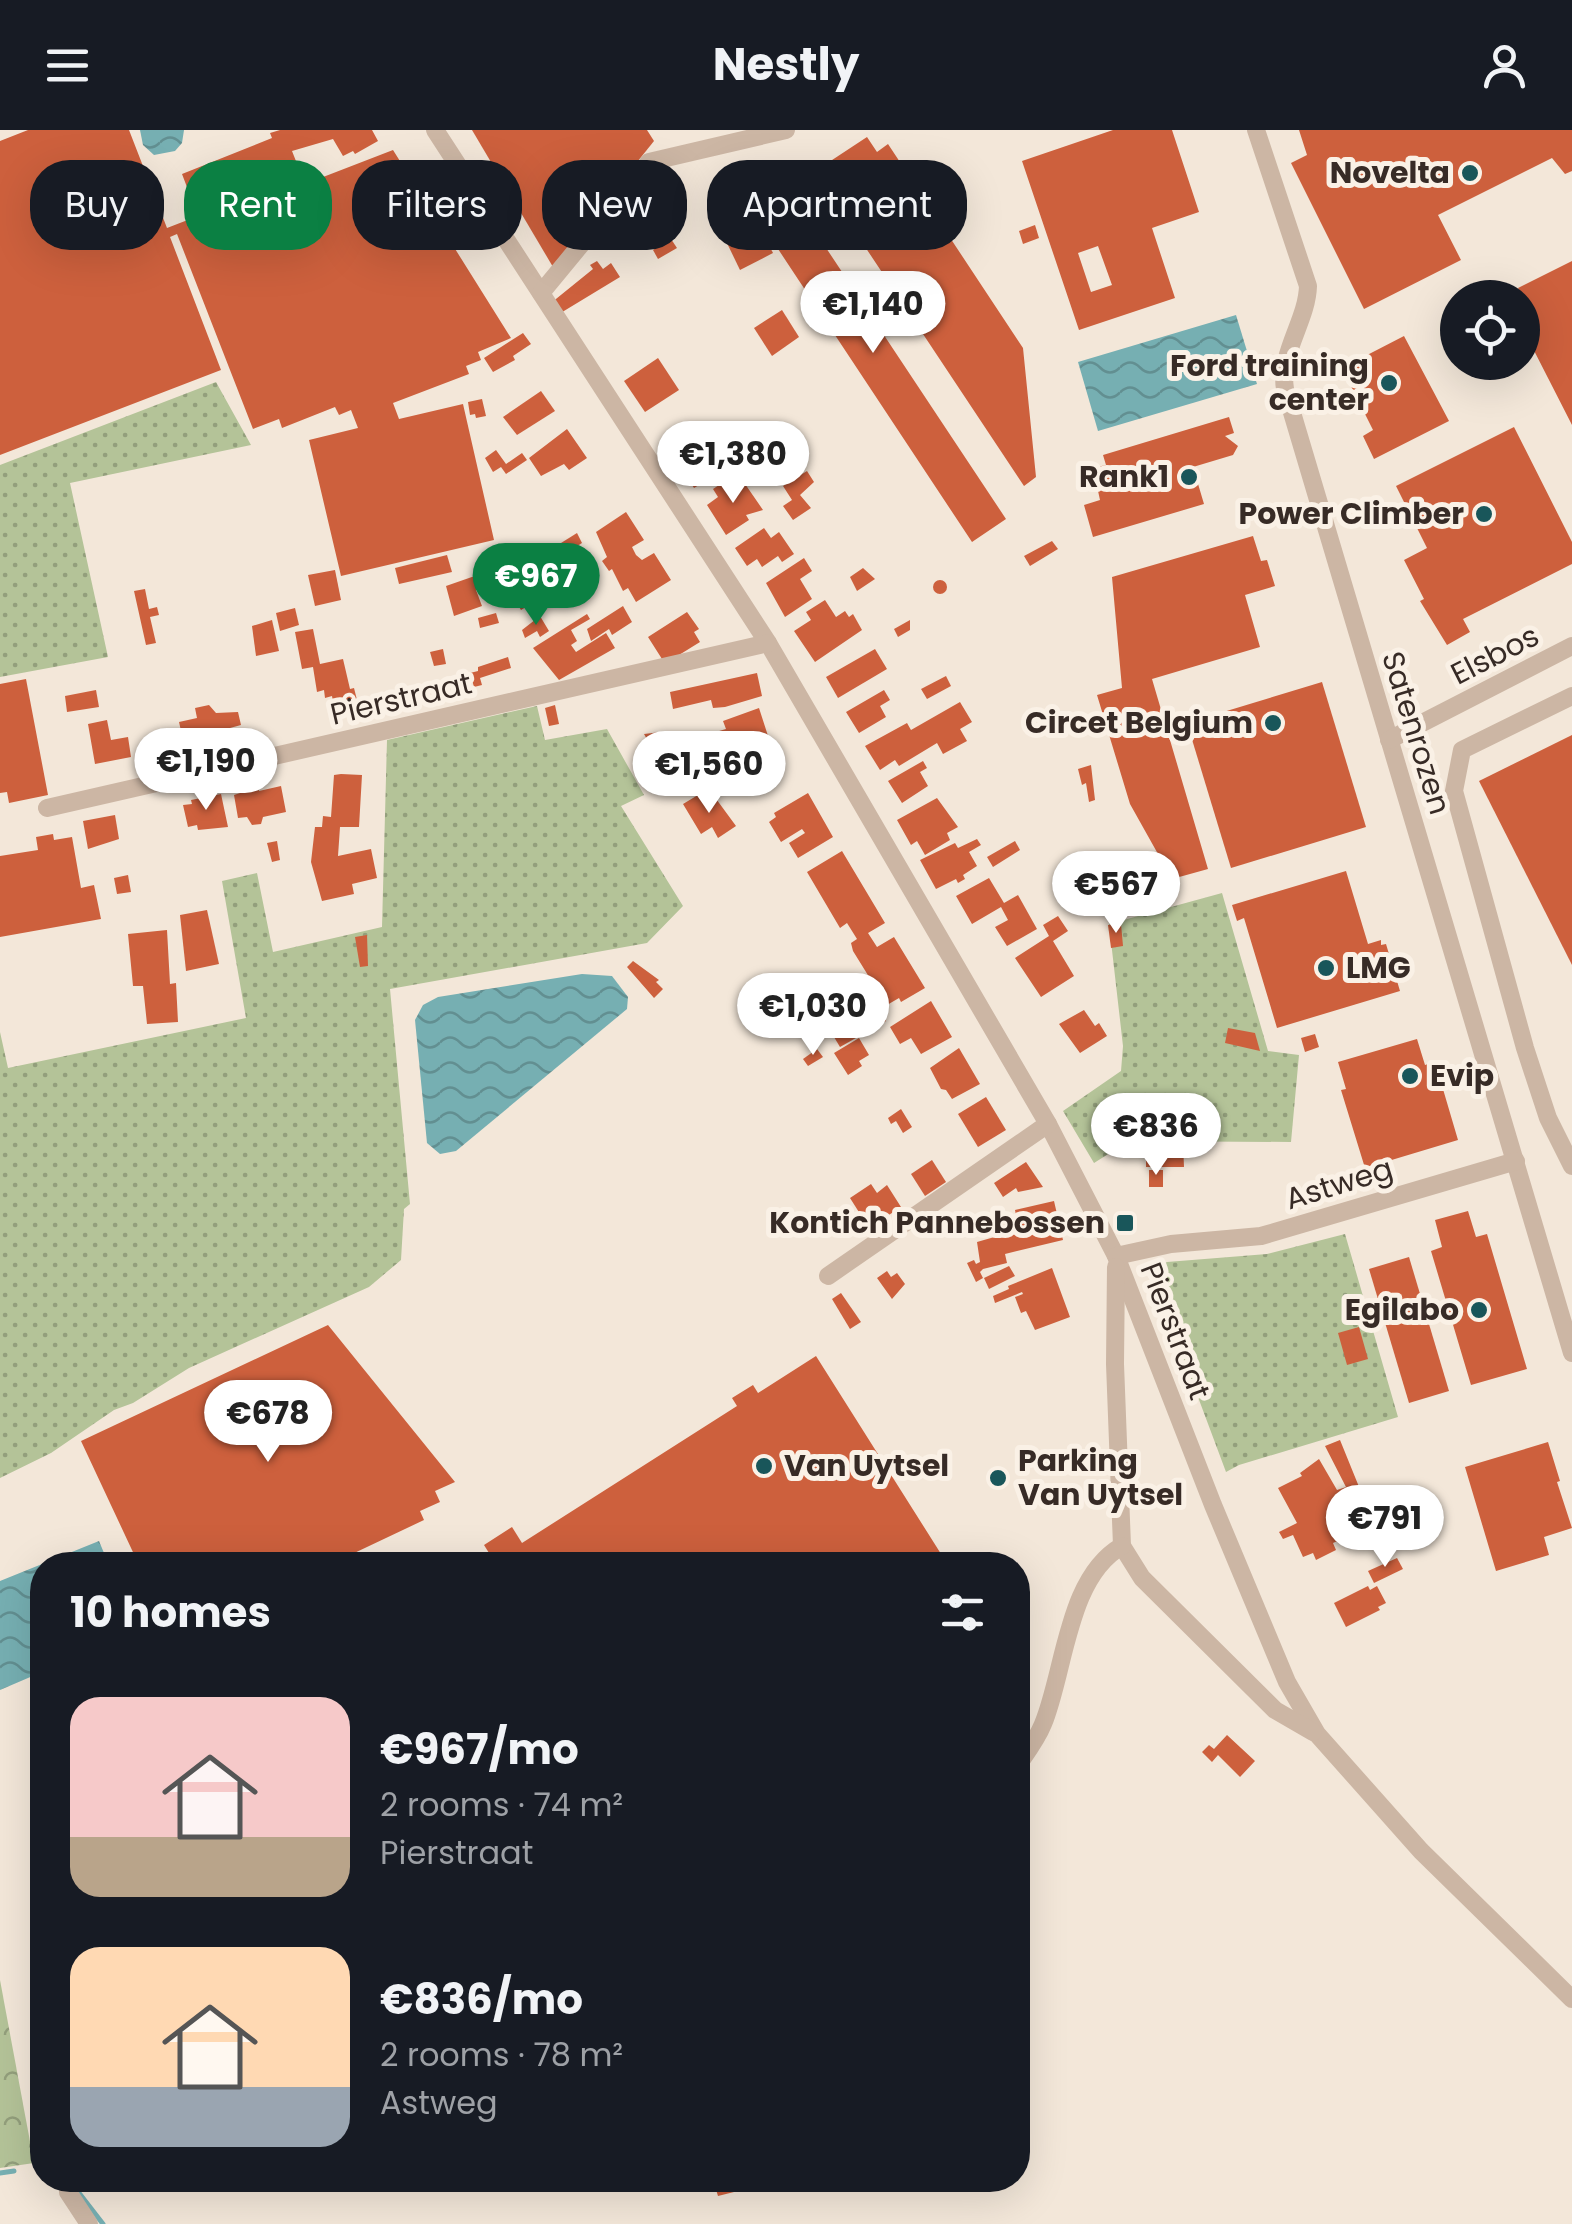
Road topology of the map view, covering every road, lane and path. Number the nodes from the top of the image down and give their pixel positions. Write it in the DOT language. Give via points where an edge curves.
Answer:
graph roads {
  1 [pos="435,130"];
  2 [pos="786,130"];
  3 [pos="1256,130"];
  4 [pos="541,293"];
  5 [pos="768,643"];
  6 [pos="1572,646"];
  7 [pos="1572,696"];
  8 [pos="1389,740"];
  9 [pos="47,808"];
  10 [pos="1048,1124"];
  11 [pos="1516,1160"];
  12 [pos="1572,1166"];
  13 [pos="1116,1256"];
  14 [pos="828,1276"];
  15 [pos="1572,1353"];
  16 [pos="1122,1546"];
  17 [pos="1317,1734"];
  18 [pos="1030,1746"];
  19 [pos="1572,1999"];
  20 [pos="68,2192"];
  21 [pos="90,2224"];
  1 -- 4 [label="street, Pierstraat"];
  2 -- 4 [label="street" via="649,162"];
  3 -- 8 [label="street, Satenrozen" via="1308,286 1285,364 1285,388"];
  4 -- 5 [label="street, Pierstraat"];
  5 -- 9 [label="street, Pierstraat"];
  5 -- 10 [label="street, Pierstraat"];
  6 -- 8 [label="street, Elsbos"];
  7 -- 12 [label="street" via="1462,750 1454,791 1531,1065"];
  8 -- 11 [label="street, Satenrozen"];
  10 -- 13 [label="street, Pierstraat"];
  10 -- 14 [label="street"];
  11 -- 13 [label="street, Astweg" via="1261,1236"];
  11 -- 15 [label="street, Satenrozen"];
  13 -- 16 [label="street"];
  13 -- 17 [label="street, Pierstraat" via="1213,1505"];
  16 -- 17 [label="street" via="1142,1578 1275,1710"];
  16 -- 18 [label="street" via="1094,1570 1042,1728"];
  17 -- 19 [label="street, Pierstraat" via="1421,1851"];
  20 -- 21 [label="street"];
}
